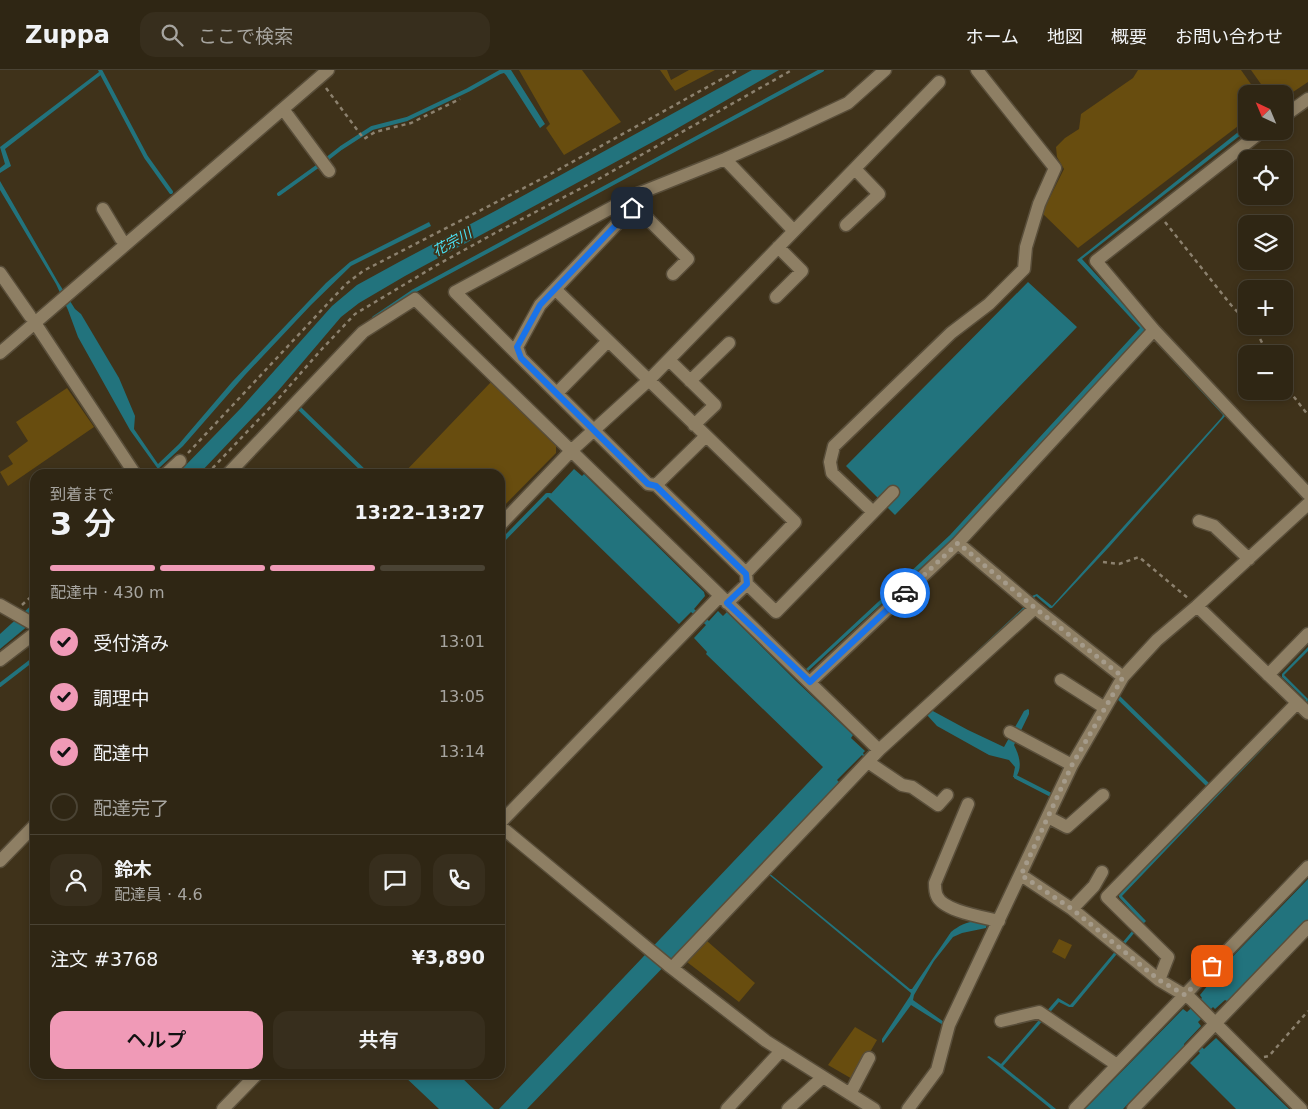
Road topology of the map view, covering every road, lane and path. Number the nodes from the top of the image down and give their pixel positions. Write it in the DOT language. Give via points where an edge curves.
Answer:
graph roads {
  1 [pos="738,70"];
  2 [pos="792,70"];
  3 [pos="885,70"];
  4 [pos="978,70"];
  5 [pos="324,73"];
  6 [pos="939,82"];
  7 [pos="460,99"];
  8 [pos="1308,99"];
  9 [pos="283,109"];
  10 [pos="1293,110"];
  11 [pos="1250,140"];
  12 [pos="725,159"];
  13 [pos="854,169"];
  14 [pos="329,171"];
  15 [pos="103,209"];
  16 [pos="1157,213"];
  17 [pos="846,225"];
  18 [pos="794,231"];
  19 [pos="121,238"];
  20 [pos="778,247"];
  21 [pos="0,273"];
  22 [pos="673,274"];
  23 [pos="555,289"];
  24 [pos="776,298"];
  25 [pos="1238,312"];
  26 [pos="32,320"];
  27 [pos="1154,330"];
  28 [pos="608,341"];
  29 [pos="729,343"];
  30 [pos="0,353"];
  31 [pos="521,358"];
  32 [pos="669,360"];
  33 [pos="649,380"];
  34 [pos="690,381"];
  35 [pos="557,393"];
  36 [pos="1293,396"];
  37 [pos="1308,415"];
  38 [pos="694,424"];
  39 [pos="594,430"];
  40 [pos="706,436"];
  41 [pos="572,450"];
  42 [pos="180,461"];
  43 [pos="132,469"];
  44 [pos="171,469"];
  45 [pos="212,469"];
  46 [pos="233,469"];
  47 [pos="656,486"];
  48 [pos="893,492"];
  49 [pos="1308,494"];
  50 [pos="1308,504"];
  51 [pos="873,512"];
  52 [pos="505,520"];
  53 [pos="1199,521"];
  54 [pos="958,543"];
  55 [pos="1249,559"];
  56 [pos="1103,562"];
  57 [pos="747,579"];
  58 [pos="30,599"];
  59 [pos="724,600"];
  60 [pos="0,605"];
  61 [pos="1197,606"];
  62 [pos="1035,608"];
  63 [pos="16,614"];
  64 [pos="30,622"];
  65 [pos="1308,634"];
  66 [pos="30,637"];
  67 [pos="0,660"];
  68 [pos="1268,675"];
  69 [pos="1123,677"];
  70 [pos="1061,680"];
  71 [pos="810,682"];
  72 [pos="1297,703"];
  73 [pos="1105,708"];
  74 [pos="1308,713"];
  75 [pos="1010,732"];
  76 [pos="879,750"];
  77 [pos="868,762"];
  78 [pos="1072,765"];
  79 [pos="947,795"];
  80 [pos="1103,795"];
  81 [pos="968,804"];
  82 [pos="1048,817"];
  83 [pos="505,820"];
  84 [pos="505,829"];
  85 [pos="30,830"];
  86 [pos="0,862"];
  87 [pos="1308,867"];
  88 [pos="1102,872"];
  89 [pos="1021,875"];
  90 [pos="1072,909"];
  91 [pos="999,920"];
  92 [pos="1308,927"];
  93 [pos="670,966"];
  94 [pos="1159,980"];
  95 [pos="1188,997"];
  96 [pos="1308,1011"];
  97 [pos="1000,1021"];
  98 [pos="1213,1022"];
  99 [pos="781,1051"];
  100 [pos="869,1058"];
  101 [pos="1250,1059"];
  102 [pos="1117,1065"];
  103 [pos="823,1077"];
  104 [pos="252,1079"];
  105 [pos="850,1094"];
  106 [pos="223,1109"];
  107 [pos="727,1109"];
  108 [pos="788,1109"];
  109 [pos="874,1109"];
  110 [pos="908,1109"];
  111 [pos="1075,1109"];
  112 [pos="1133,1109"];
  113 [pos="1301,1109"];
  1 -- 42 [label="path" via="547,176 363,271 346,284"];
  2 -- 45 [label="path" via="446,260 355,314"];
  3 -- 12 [label="street" via="848,102"];
  4 -- 51 [label="street" via="1054,168 1026,247 1024,269 989,304 951,332 834,446 830,462 832,473"];
  5 -- 7 [label="path" via="364,139 375,132 410,123"];
  5 -- 9 [label="street"];
  6 -- 13 [label="street"];
  8 -- 10 [label="street"];
  9 -- 14 [label="street"];
  9 -- 26 [label="street"];
  11 -- 16 [label="street"];
  12 -- 18 [label="street"];
  12 -- 31 [label="street" via="635,195 455,292"];
  13 -- 17 [label="street" via="879,194"];
  13 -- 18 [label="street"];
  15 -- 19 [label="street"];
  16 -- 25 [label="path"];
  16 -- 27 [label="street" via="1096,261"];
  18 -- 20 [label="street"];
  20 -- 24 [label="street" via="802,271"];
  20 -- 32 [label="street"];
  21 -- 26 [label="street"];
  22 -- 23 [label="street" via="688,259 632,208"];
  23 -- 28 [label="street"];
  23 -- 31 [label="street" via="540,305 517,347"];
  26 -- 30 [label="street"];
  26 -- 43 [label="street"];
  27 -- 49 [label="street"];
  27 -- 54 [label="street"];
  28 -- 33 [label="street"];
  28 -- 35 [label="street"];
  29 -- 34 [label="street"];
  31 -- 35 [label="street"];
  32 -- 33 [label="street"];
  32 -- 34 [label="street"];
  33 -- 38 [label="street"];
  33 -- 39 [label="street"];
  34 -- 38 [label="street" via="714,405"];
  35 -- 39 [label="street"];
  36 -- 37 [label="path"];
  38 -- 40 [label="street"];
  39 -- 41 [label="street"];
  39 -- 47 [label="street" via="648,484"];
  40 -- 47 [label="street"];
  40 -- 57 [label="street" via="795,522"];
  41 -- 46 [label="street" via="415,298 363,332"];
  41 -- 52 [label="street"];
  41 -- 59 [label="street"];
  42 -- 44 [label="street"];
  47 -- 57 [label="street"];
  48 -- 51 [label="street"];
  50 -- 55 [label="street"];
  51 -- 57 [label="street" via="776,612"];
  53 -- 55 [label="street" via="1214,526"];
  54 -- 62 [label="street"];
  54 -- 71 [label="street"];
  55 -- 61 [label="street"];
  56 -- 61 [label="path" via="1119,564 1139,557"];
  57 -- 59 [label="street"];
  58 -- 63 [label="path"];
  59 -- 71 [label="street"];
  59 -- 83 [label="street"];
  60 -- 63 [label="street"];
  61 -- 68 [label="street"];
  61 -- 69 [label="street" via="1157,640"];
  62 -- 69 [label="street"];
  62 -- 76 [label="street"];
  63 -- 64 [label="street"];
  65 -- 68 [label="street"];
  66 -- 67 [label="street"];
  68 -- 72 [label="street"];
  69 -- 73 [label="street"];
  70 -- 73 [label="street"];
  71 -- 76 [label="street"];
  72 -- 74 [label="street"];
  72 -- 94 [label="street" via="1107,897 1168,956"];
  73 -- 78 [label="street"];
  75 -- 78 [label="street"];
  76 -- 77 [label="street"];
  77 -- 79 [label="street" via="938,805"];
  77 -- 93 [label="street"];
  78 -- 82 [label="street"];
  80 -- 82 [label="street" via="1067,827"];
  81 -- 91 [label="street" via="935,884 937,897 946,906 960,912"];
  82 -- 89 [label="street"];
  84 -- 93 [label="street"];
  85 -- 86 [label="street"];
  87 -- 95 [label="street"];
  88 -- 90 [label="street" via="1094,886"];
  89 -- 90 [label="street"];
  89 -- 91 [label="street"];
  90 -- 94 [label="street"];
  91 -- 110 [label="street" via="949,1025 937,1070"];
  92 -- 98 [label="street"];
  93 -- 99 [label="street"];
  94 -- 95 [label="street"];
  95 -- 98 [label="street"];
  95 -- 102 [label="street"];
  96 -- 101 [label="path" via="1269,1056"];
  97 -- 102 [label="street" via="1039,1012"];
  98 -- 101 [label="street"];
  98 -- 112 [label="street"];
  99 -- 103 [label="street"];
  99 -- 107 [label="street"];
  100 -- 105 [label="street"];
  101 -- 113 [label="street"];
  102 -- 111 [label="street"];
  103 -- 105 [label="street"];
  103 -- 108 [label="street"];
  104 -- 106 [label="street"];
  105 -- 109 [label="street"];
}
